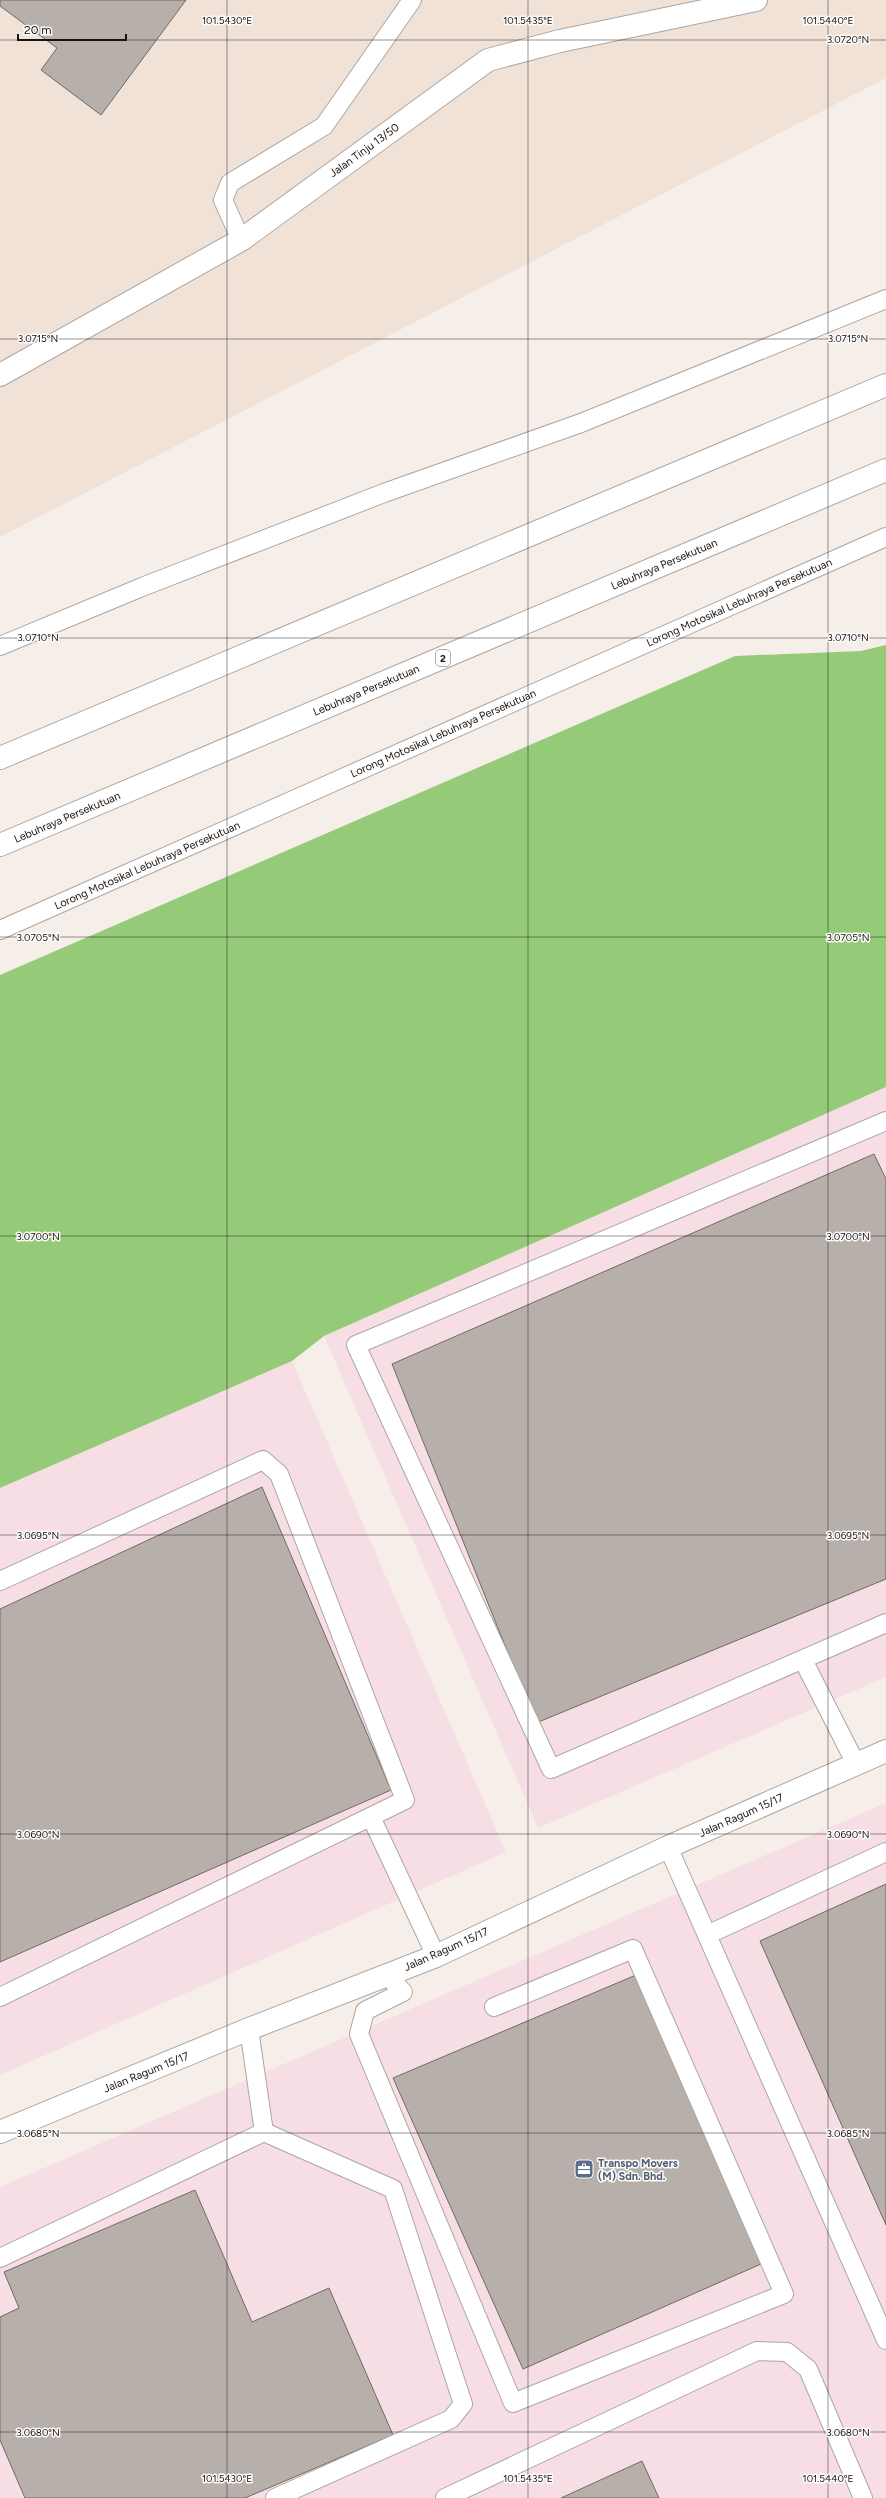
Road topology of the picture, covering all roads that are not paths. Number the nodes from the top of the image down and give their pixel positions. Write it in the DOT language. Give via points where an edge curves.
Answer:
graph roads {
  1 [pos="412,0"];
  2 [pos="756,0"];
  3 [pos="241,240"];
  4 [pos="886,299"];
  5 [pos="0,375"];
  6 [pos="886,386"];
  7 [pos="886,470"];
  8 [pos="886,536"];
  9 [pos="0,646"];
  10 [pos="0,758"];
  11 [pos="0,845"];
  12 [pos="0,930"];
  13 [pos="886,1121"];
  14 [pos="0,1581"];
  15 [pos="886,1623"];
  16 [pos="803,1660"];
  17 [pos="886,1751"];
  18 [pos="856,1764"];
  19 [pos="371,1817"];
  20 [pos="668,1847"];
  21 [pos="886,1852"];
  22 [pos="707,1935"];
  23 [pos="436,1956"];
  24 [pos="387,1975"];
  25 [pos="0,1997"];
  26 [pos="494,2007"];
  27 [pos="249,2029"];
  28 [pos="0,2132"];
  29 [pos="264,2132"];
  30 [pos="0,2258"];
  31 [pos="886,2340"];
  32 [pos="275,2498"];
  33 [pos="445,2498"];
  34 [pos="863,2498"];
  1 -- 3 [label="lane" via="324,126 230,183 223,200"];
  2 -- 3 [label="main road, Jalan Tinju 13/50" via="560,41 488,60"];
  3 -- 5 [label="main road, Jalan Tinju 13/50"];
  4 -- 9 [label="lane" via="581,423 384,493 142,587"];
  6 -- 10 [label="main road"];
  7 -- 11 [label="main road, Lebuhraya Persekutuan / 2"];
  8 -- 12 [label="lane, Lorong Motosikal Lebuhraya Persekutuan"];
  13 -- 16 [label="lane" via="356,1345 551,1769"];
  14 -- 19 [label="lane" via="263,1460 279,1474 405,1800"];
  15 -- 16 [label="lane"];
  16 -- 18 [label="lane"];
  17 -- 18 [label="main road, Jalan Ragum 15/17"];
  18 -- 20 [label="main road, Jalan Ragum 15/17"];
  19 -- 23 [label="lane"];
  19 -- 25 [label="lane"];
  20 -- 22 [label="lane"];
  20 -- 23 [label="main road, Jalan Ragum 15/17"];
  21 -- 22 [label="lane"];
  22 -- 31 [label="lane"];
  23 -- 24 [label="main road, Jalan Ragum 15/17"];
  24 -- 26 [label="lane" via="403,1992 365,2011 359,2034 512,2403 784,2294 633,1949"];
  24 -- 27 [label="main road, Jalan Ragum 15/17"];
  27 -- 28 [label="main road, Jalan Ragum 15/17"];
  27 -- 29 [label="lane"];
  29 -- 30 [label="lane"];
  29 -- 32 [label="lane" via="393,2189 463,2404 451,2419"];
  33 -- 34 [label="lane" via="757,2351 787,2352 808,2369"];
}
